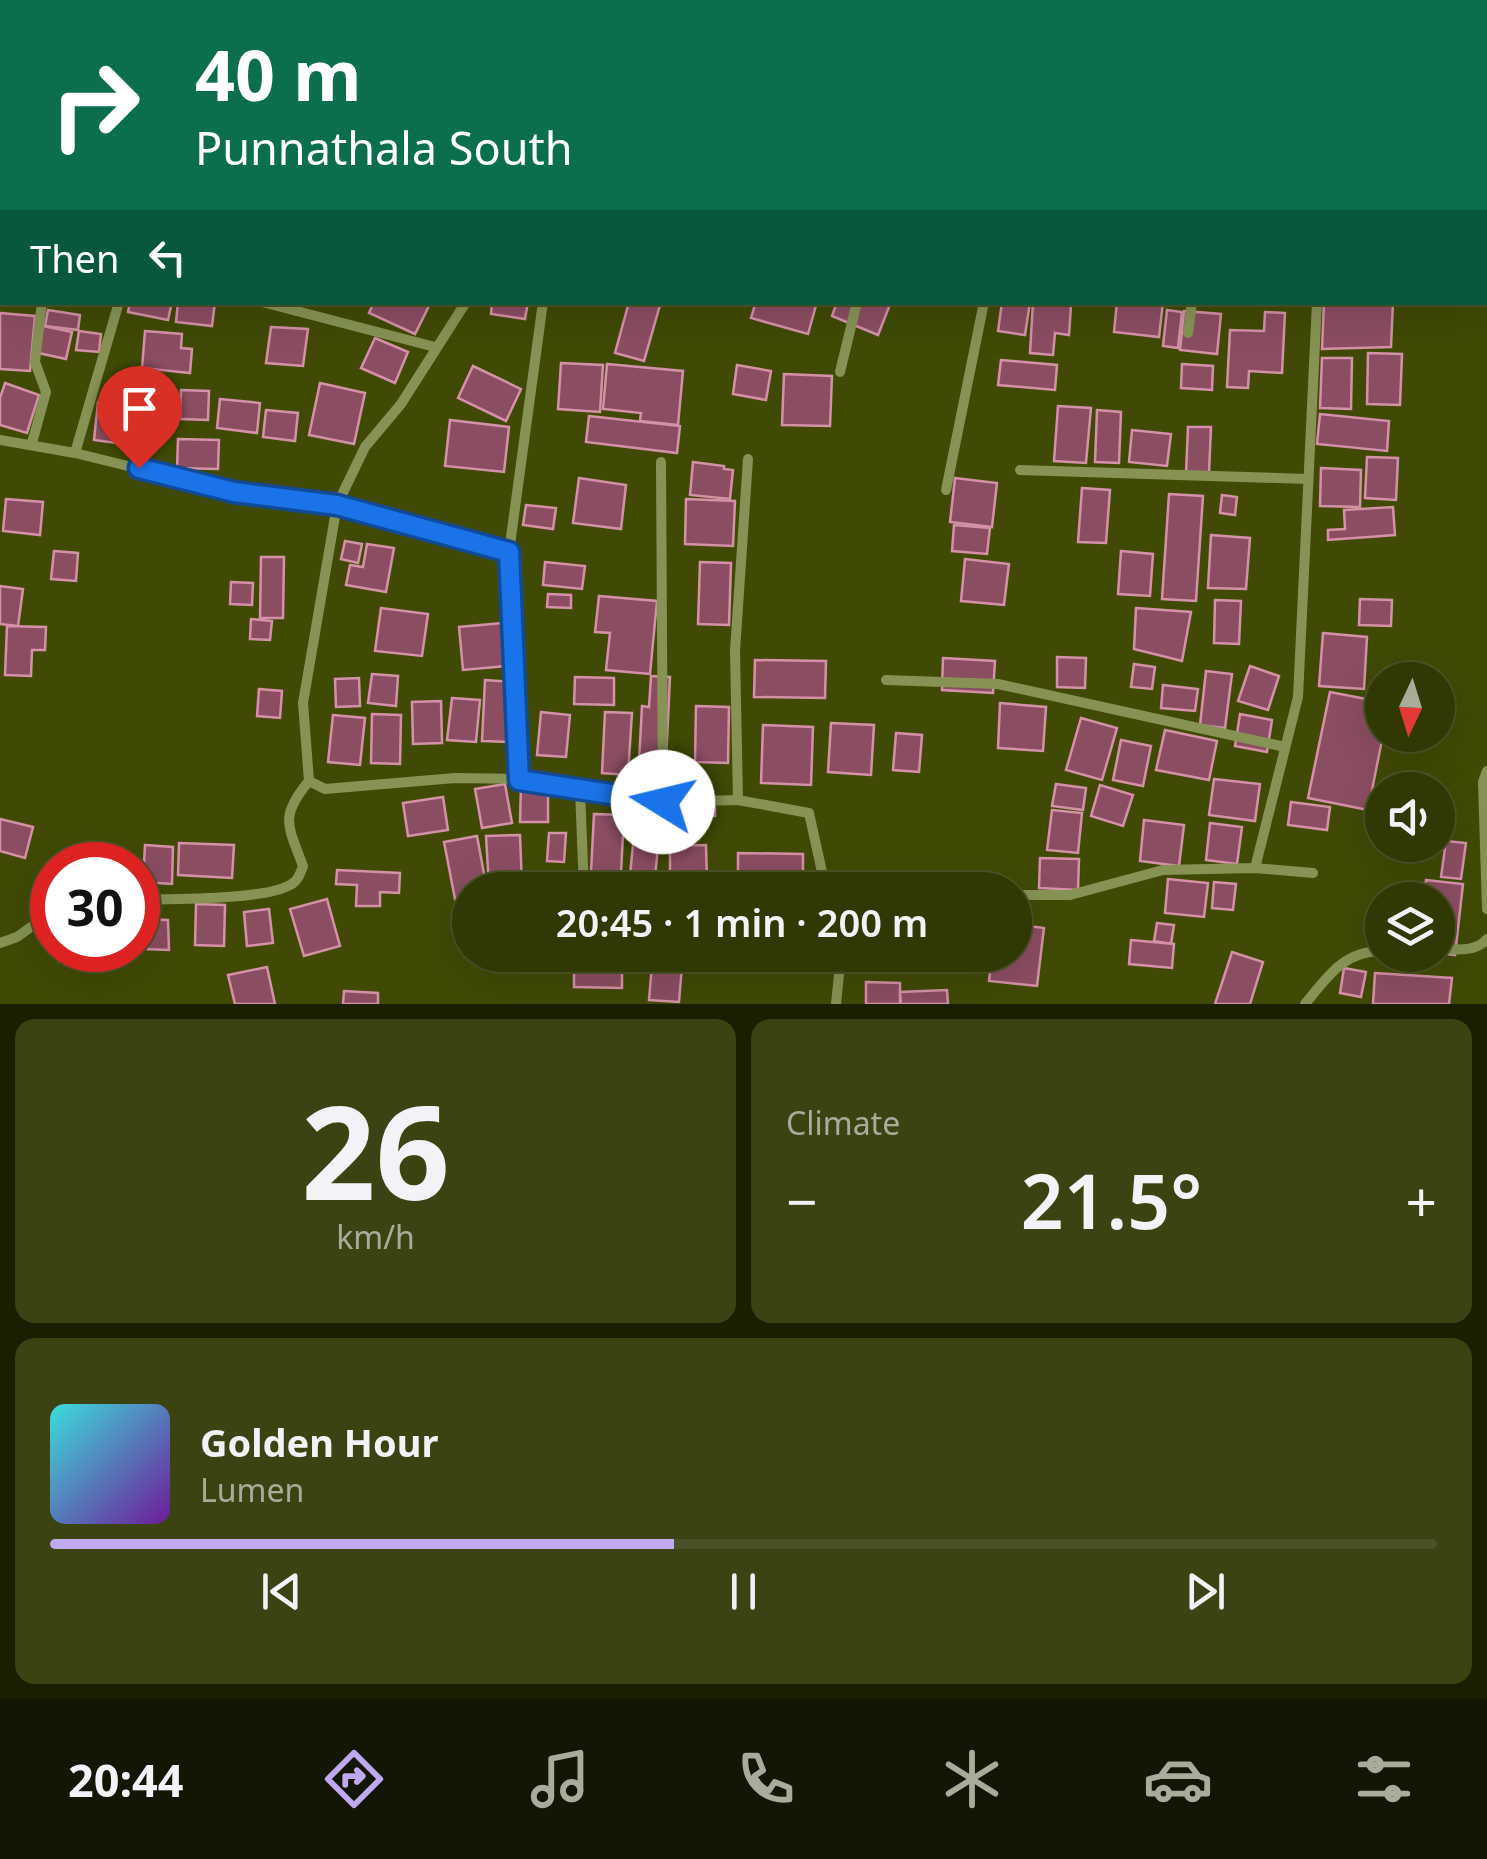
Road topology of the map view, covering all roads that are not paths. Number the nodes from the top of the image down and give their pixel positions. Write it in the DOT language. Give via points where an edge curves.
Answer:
graph roads {
  1 [pos="42,305"];
  2 [pos="118,305"];
  3 [pos="273,305"];
  4 [pos="464,305"];
  5 [pos="543,305"];
  6 [pos="856,305"];
  7 [pos="983,305"];
  8 [pos="1192,305"];
  9 [pos="1318,305"];
  10 [pos="1188,333"];
  11 [pos="435,348"];
  12 [pos="840,372"];
  13 [pos="0,440"];
  14 [pos="32,444"];
  15 [pos="75,453"];
  16 [pos="748,459"];
  17 [pos="661,462"];
  18 [pos="1020,470"];
  19 [pos="1308,479"];
  20 [pos="946,490"];
  21 [pos="337,505"];
  22 [pos="509,552"];
  23 [pos="886,680"];
  24 [pos="1285,747"];
  25 [pos="1487,771"];
  26 [pos="519,780"];
  27 [pos="309,782"];
  28 [pos="580,790"];
  29 [pos="738,800"];
  30 [pos="663,802"];
  31 [pos="1255,868"];
  32 [pos="583,872"];
  33 [pos="822,872"];
  34 [pos="1313,873"];
  35 [pos="1032,895"];
  36 [pos="160,899"];
  37 [pos="1487,910"];
  38 [pos="30,928"];
  39 [pos="1487,939"];
  40 [pos="0,943"];
  41 [pos="1455,949"];
  42 [pos="1365,953"];
  43 [pos="839,972"];
  44 [pos="836,1004"];
  45 [pos="1305,1004"];
  1 -- 14 [label="street" via="35,362 46,392"];
  2 -- 15 [label="street"];
  3 -- 11 [label="street"];
  4 -- 11 [label="street"];
  5 -- 22 [label="street"];
  6 -- 12 [label="street"];
  7 -- 20 [label="street"];
  8 -- 10 [label="street"];
  9 -- 19 [label="street"];
  11 -- 21 [label="street" via="365,447"];
  13 -- 14 [label="street"];
  14 -- 15 [label="street"];
  15 -- 21 [label="street" via="234,492"];
  16 -- 29 [label="street" via="735,651"];
  17 -- 30 [label="street"];
  18 -- 19 [label="street"];
  19 -- 24 [label="street" via="1298,697"];
  21 -- 22 [label="street"];
  21 -- 27 [label="street" via="303,703"];
  22 -- 26 [label="street"];
  23 -- 24 [label="street" via="998,684"];
  24 -- 31 [label="street"];
  25 -- 37 [label="street"];
  26 -- 27 [label="street" via="454,778 325,789"];
  26 -- 28 [label="street"];
  27 -- 36 [label="street" via="286,820 302,866 288,888"];
  28 -- 30 [label="street"];
  28 -- 32 [label="street"];
  29 -- 30 [label="street"];
  29 -- 33 [label="street" via="810,813"];
  31 -- 34 [label="street"];
  31 -- 35 [label="street" via="1163,870 1070,895"];
  38 -- 40 [label="street"];
  39 -- 41 [label="street"];
  42 -- 45 [label="street" via="1338,965"];
  43 -- 44 [label="street"];
}
